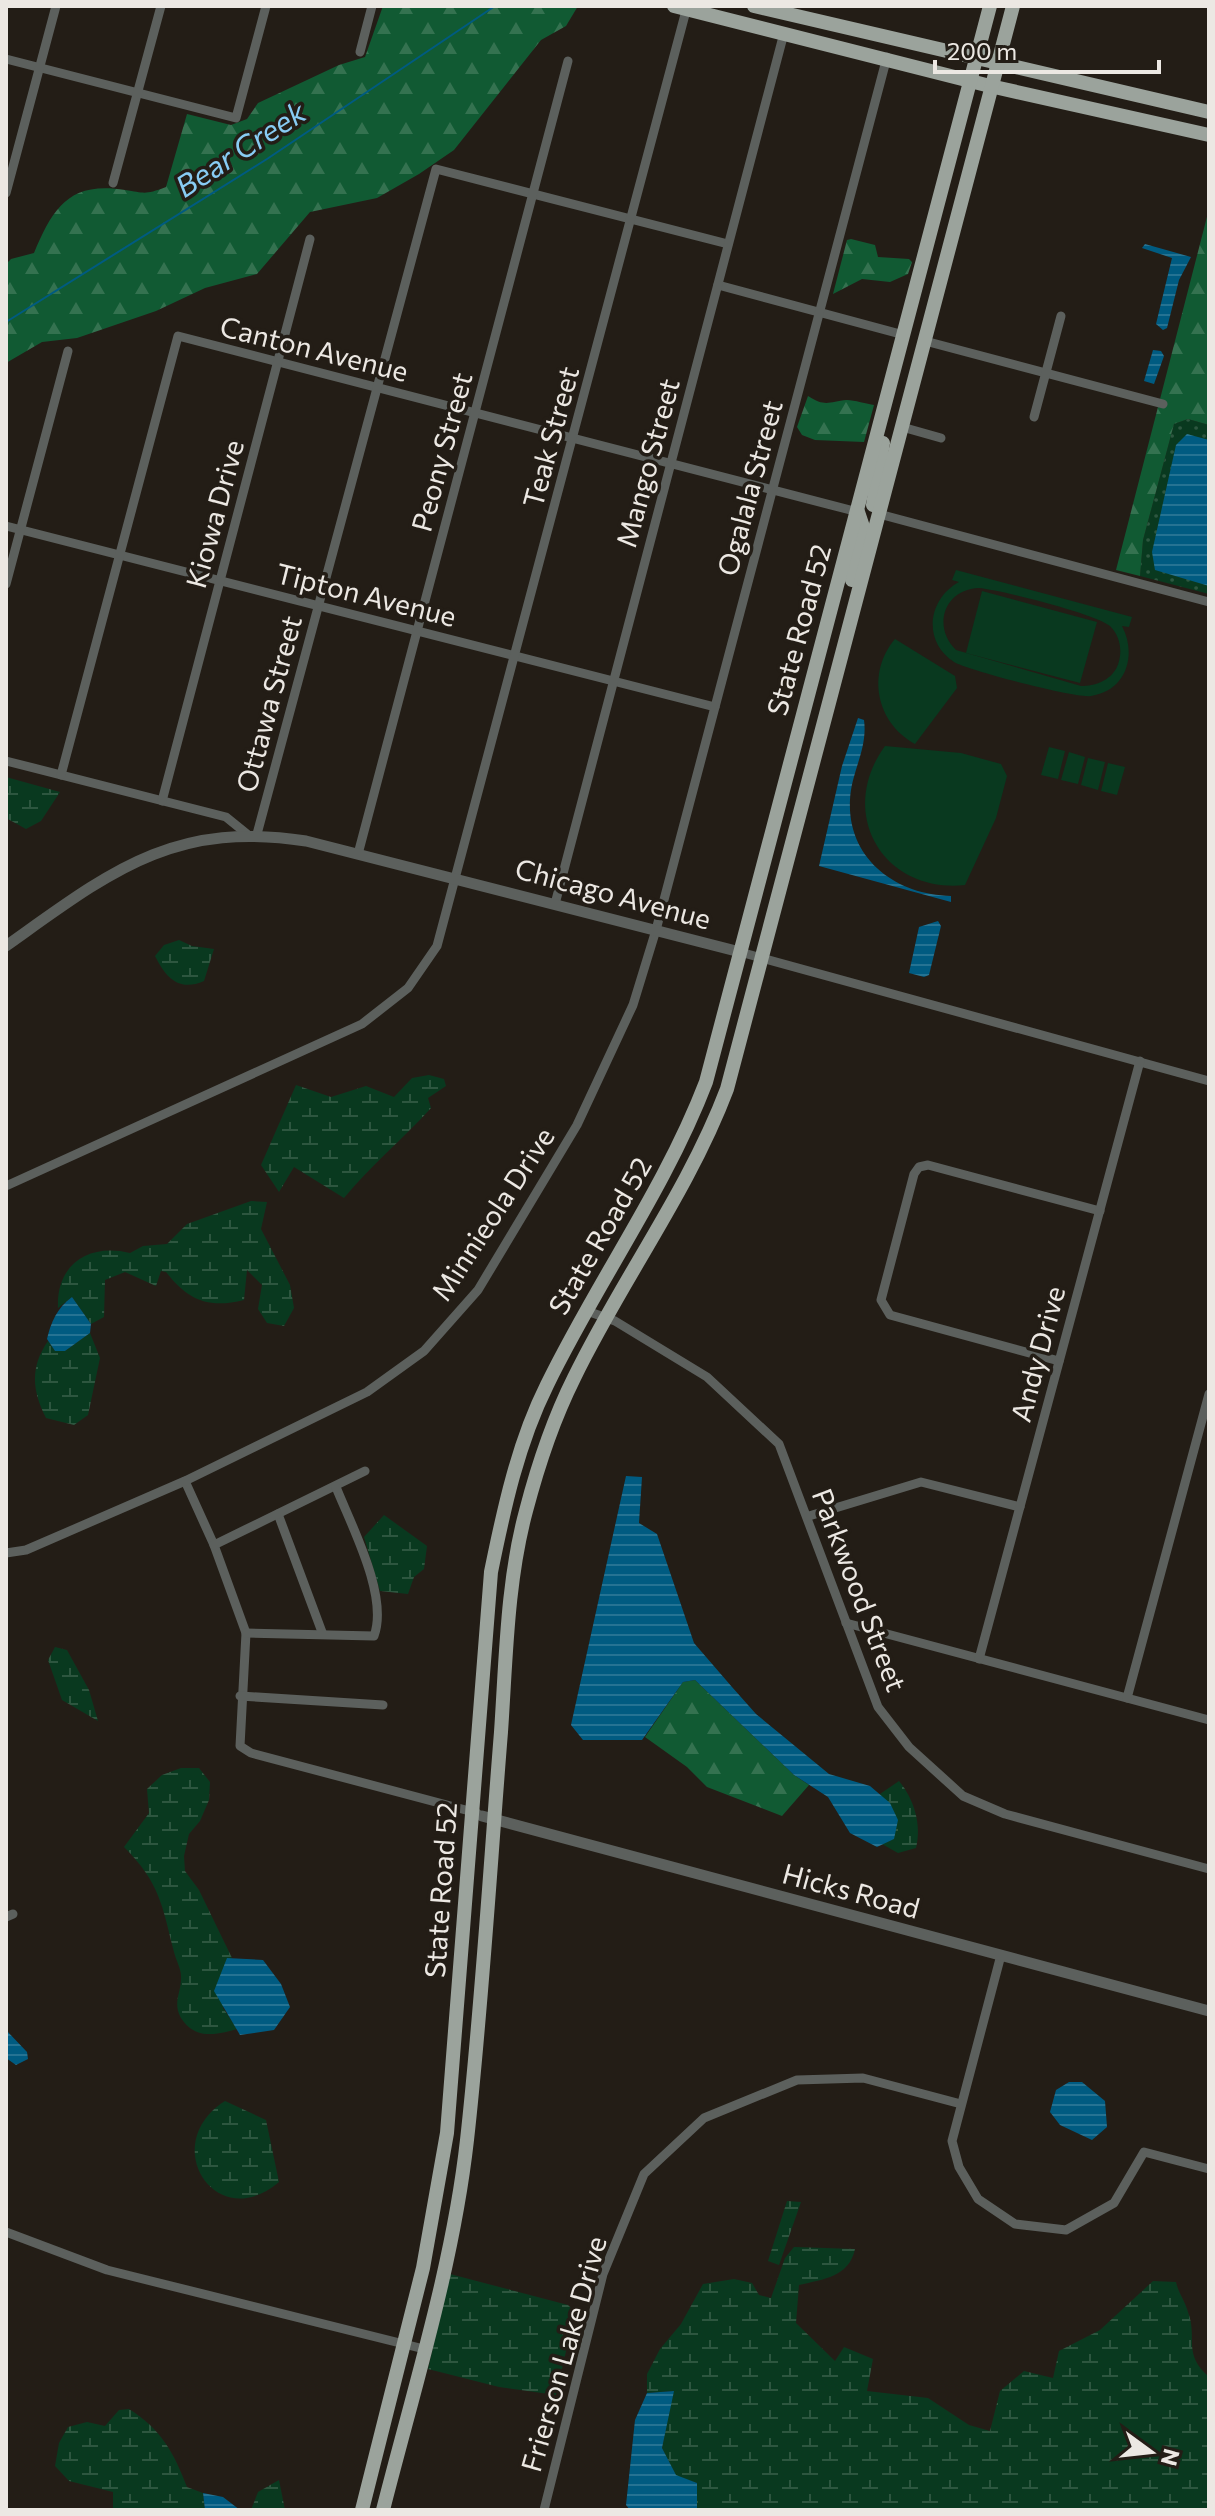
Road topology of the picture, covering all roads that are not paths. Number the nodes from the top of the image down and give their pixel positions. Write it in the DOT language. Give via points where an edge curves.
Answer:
graph roads {
  1 [pos="56,6"];
  2 [pos="161,6"];
  3 [pos="266,6"];
  4 [pos="372,6"];
  5 [pos="754,6"];
  6 [pos="990,6"];
  7 [pos="1013,6"];
  8 [pos="682,7"];
  9 [pos="784,33"];
  10 [pos="360,52"];
  11 [pos="887,57"];
  12 [pos="976,58"];
  13 [pos="6,59"];
  14 [pos="568,61"];
  15 [pos="997,63"];
  16 [pos="40,68"];
  17 [pos="979,83"];
  18 [pos="138,93"];
  19 [pos="1209,112"];
  20 [pos="1209,135"];
  21 [pos="113,183"];
  22 [pos="6,193"];
  23 [pos="533,194"];
  24 [pos="631,219"];
  25 [pos="310,239"];
  26 [pos="728,244"];
  27 [pos="925,254"];
  28 [pos="718,285"];
  29 [pos="819,312"];
  30 [pos="1061,316"];
  31 [pos="904,335"];
  32 [pos="925,341"];
  33 [pos="68,351"];
  34 [pos="899,357"];
  35 [pos="278,362"];
  36 [pos="1046,373"];
  37 [pos="377,388"];
  38 [pos="887,399"];
  39 [pos="1163,404"];
  40 [pos="475,413"];
  41 [pos="1034,417"];
  42 [pos="902,427"];
  43 [pos="573,438"];
  44 [pos="941,438"];
  45 [pos="671,463"];
  46 [pos="772,490"];
  47 [pos="858,512"];
  48 [pos="879,514"];
  49 [pos="6,526"];
  50 [pos="21,530"];
  51 [pos="119,555"];
  52 [pos="220,581"];
  53 [pos="6,584"];
  54 [pos="1209,602"];
  55 [pos="318,606"];
  56 [pos="850,620"];
  57 [pos="417,631"];
  58 [pos="516,656"];
  59 [pos="614,681"];
  60 [pos="715,707"];
  61 [pos="6,761"];
  62 [pos="61,775"];
  63 [pos="162,801"];
  64 [pos="252,834"];
  65 [pos="358,854"];
  66 [pos="457,878"];
  67 [pos="555,904"];
  68 [pos="656,930"];
  69 [pos="6,946"];
  70 [pos="740,952"];
  71 [pos="763,958"];
  72 [pos="1140,1061"];
  73 [pos="1209,1081"];
  74 [pos="6,1186"];
  75 [pos="1100,1211"];
  76 [pos="587,1311"];
  77 [pos="608,1318"];
  78 [pos="1059,1361"];
  79 [pos="1209,1394"];
  80 [pos="365,1471"];
  81 [pos="185,1481"];
  82 [pos="336,1487"];
  83 [pos="1020,1507"];
  84 [pos="278,1514"];
  85 [pos="809,1516"];
  86 [pos="214,1545"];
  87 [pos="6,1553"];
  88 [pos="493,1561"];
  89 [pos="516,1568"];
  90 [pos="846,1623"];
  91 [pos="322,1632"];
  92 [pos="246,1633"];
  93 [pos="979,1659"];
  94 [pos="240,1696"];
  95 [pos="1127,1698"];
  96 [pos="383,1705"];
  97 [pos="1209,1720"];
  98 [pos="483,1816"];
  99 [pos="1209,1869"];
  100 [pos="1001,1955"];
  101 [pos="1209,2011"];
  102 [pos="961,2104"];
  103 [pos="1209,2169"];
  104 [pos="6,2232"];
  105 [pos="404,2344"];
  106 [pos="424,2349"];
  107 [pos="362,2510"];
  108 [pos="383,2510"];
  109 [pos="544,2510"];
  1 -- 16 [label="street"];
  2 -- 18 [label="street"];
  3 -- 18 [label="street" via="236,118"];
  4 -- 10 [label="street"];
  5 -- 12 [label="main road"];
  6 -- 12 [label="main road, State Road 52"];
  7 -- 15 [label="main road, State Road 52"];
  8 -- 9 [label="main road"];
  8 -- 24 [label="street, Teak Street"];
  9 -- 11 [label="main road"];
  9 -- 26 [label="street, Mango Street"];
  11 -- 17 [label="main road"];
  11 -- 29 [label="street, Ogalala Street"];
  12 -- 15 [label="main road"];
  12 -- 17 [label="main road, State Road 52"];
  13 -- 16 [label="street"];
  14 -- 23 [label="street, Peony Street"];
  15 -- 17 [label="main road, State Road 52"];
  15 -- 19 [label="main road"];
  16 -- 18 [label="street"];
  16 -- 22 [label="street"];
  17 -- 20 [label="main road"];
  17 -- 27 [label="main road, State Road 52"];
  17 -- 32 [label="main road, State Road 52" via="966,147 967,179"];
  18 -- 21 [label="street"];
  23 -- 24 [label="street"];
  23 -- 37 [label="street, Ottawa Street" via="436,169"];
  23 -- 40 [label="street, Peony Street"];
  24 -- 26 [label="street"];
  24 -- 43 [label="street, Teak Street"];
  25 -- 35 [label="street, Kiowa Drive"];
  26 -- 28 [label="street, Mango Street"];
  27 -- 31 [label="main road, State Road 52"];
  27 -- 32 [label="main road" via="918,321"];
  28 -- 29 [label="street"];
  28 -- 45 [label="street, Mango Street"];
  29 -- 31 [label="street"];
  29 -- 46 [label="street, Ogalala Street"];
  30 -- 36 [label="street"];
  31 -- 34 [label="main road, State Road 52"];
  32 -- 34 [label="main road"];
  32 -- 36 [label="street"];
  32 -- 42 [label="main road, State Road 52"];
  33 -- 50 [label="street"];
  34 -- 38 [label="main road, State Road 52"];
  35 -- 37 [label="street, Canton Avenue"];
  35 -- 51 [label="street, Canton Avenue" via="178,336"];
  35 -- 52 [label="street, Kiowa Drive"];
  36 -- 39 [label="street"];
  36 -- 41 [label="street"];
  37 -- 40 [label="street, Canton Avenue"];
  37 -- 55 [label="street, Ottawa Street"];
  38 -- 47 [label="main road, State Road 52"];
  38 -- 48 [label="main road" via="872,501"];
  40 -- 43 [label="street, Canton Avenue"];
  40 -- 57 [label="street, Peony Street"];
  42 -- 44 [label="street"];
  42 -- 48 [label="main road, State Road 52"];
  43 -- 45 [label="street, Canton Avenue"];
  43 -- 58 [label="street, Teak Street"];
  45 -- 46 [label="street, Canton Avenue"];
  45 -- 59 [label="street, Mango Street"];
  46 -- 47 [label="street, Canton Avenue"];
  46 -- 60 [label="street, Ogalala Street"];
  47 -- 56 [label="main road" via="864,530 846,603"];
  47 -- 70 [label="main road, State Road 52"];
  48 -- 54 [label="street"];
  48 -- 56 [label="main road, State Road 52"];
  49 -- 50 [label="street, Tipton Avenue"];
  50 -- 51 [label="street, Tipton Avenue"];
  50 -- 53 [label="street"];
  51 -- 52 [label="street, Tipton Avenue"];
  51 -- 62 [label="street"];
  52 -- 55 [label="street, Tipton Avenue"];
  52 -- 63 [label="street, Kiowa Drive"];
  55 -- 57 [label="street, Tipton Avenue"];
  55 -- 64 [label="street, Ottawa Street"];
  56 -- 71 [label="main road, State Road 52"];
  57 -- 58 [label="street, Tipton Avenue"];
  57 -- 65 [label="street, Peony Street"];
  58 -- 59 [label="street, Tipton Avenue"];
  58 -- 66 [label="street, Teak Street"];
  59 -- 60 [label="street, Tipton Avenue"];
  59 -- 67 [label="street, Mango Street"];
  60 -- 68 [label="street, Ogalala Street"];
  61 -- 62 [label="street, Chicago Avenue"];
  62 -- 63 [label="street, Chicago Avenue"];
  63 -- 64 [label="street, Chicago Avenue" via="226,817"];
  64 -- 65 [label="street, Chicago Avenue"];
  64 -- 69 [label="street" via="184,842 134,859"];
  65 -- 66 [label="street, Chicago Avenue"];
  66 -- 67 [label="street, Chicago Avenue"];
  66 -- 74 [label="street, Teak Street" via="437,946 408,988 362,1024"];
  67 -- 68 [label="street, Chicago Avenue"];
  68 -- 70 [label="street, Chicago Avenue"];
  68 -- 81 [label="street, Minnieola Drive" via="607,1065 478,1290 424,1351 367,1392"];
  70 -- 71 [label="street, Chicago Avenue"];
  70 -- 76 [label="main road, State Road 52" via="687,1133"];
  71 -- 72 [label="street, Chicago Avenue"];
  71 -- 77 [label="main road, State Road 52" via="707,1142"];
  72 -- 73 [label="street, Chicago Avenue"];
  72 -- 75 [label="street, Andy Drive"];
  75 -- 78 [label="street, Andy Drive"];
  75 -- 78 [label="street" via="928,1165 914,1174 881,1300 884,1308 890,1315"];
  76 -- 77 [label="street, Parkwood Street"];
  76 -- 88 [label="main road, State Road 52" via="527,1434"];
  77 -- 85 [label="street, Parkwood Street" via="707,1377 779,1444"];
  77 -- 89 [label="main road, State Road 52" via="574,1378 548,1440"];
  78 -- 83 [label="street, Andy Drive"];
  79 -- 95 [label="street"];
  80 -- 82 [label="street"];
  81 -- 86 [label="street"];
  81 -- 87 [label="street, Minnieola Drive" via="26,1550"];
  82 -- 84 [label="street"];
  82 -- 91 [label="street" via="375,1588 378,1626 374,1636"];
  83 -- 85 [label="street" via="921,1482"];
  83 -- 93 [label="street, Andy Drive"];
  84 -- 86 [label="street"];
  84 -- 91 [label="street"];
  85 -- 90 [label="street, Parkwood Street"];
  86 -- 92 [label="street"];
  88 -- 89 [label="main road"];
  88 -- 98 [label="main road, State Road 52"];
  89 -- 98 [label="main road, State Road 52"];
  90 -- 93 [label="street"];
  90 -- 99 [label="street, Parkwood Street" via="878,1707 909,1747 963,1796 1005,1814"];
  91 -- 92 [label="street"];
  92 -- 94 [label="street"];
  93 -- 95 [label="street"];
  94 -- 96 [label="street"];
  94 -- 98 [label="street" via="240,1746 251,1753"];
  95 -- 97 [label="street"];
  98 -- 100 [label="street, Hicks Road"];
  98 -- 105 [label="main road, State Road 52" via="447,2133 433,2223"];
  98 -- 106 [label="main road, State Road 52" via="467,2141 453,2230"];
  100 -- 101 [label="street, Hicks Road"];
  100 -- 102 [label="street"];
  102 -- 103 [label="street" via="952,2141 959,2167 978,2199 1015,2224 1066,2230 1114,2203 1144,2152"];
  102 -- 109 [label="street, Frierson Lake Drive" via="863,2078 797,2080 704,2118 644,2174 603,2274"];
  104 -- 105 [label="street" via="107,2270"];
  105 -- 106 [label="street"];
  105 -- 107 [label="main road, State Road 52"];
  106 -- 108 [label="main road, State Road 52"];
}
